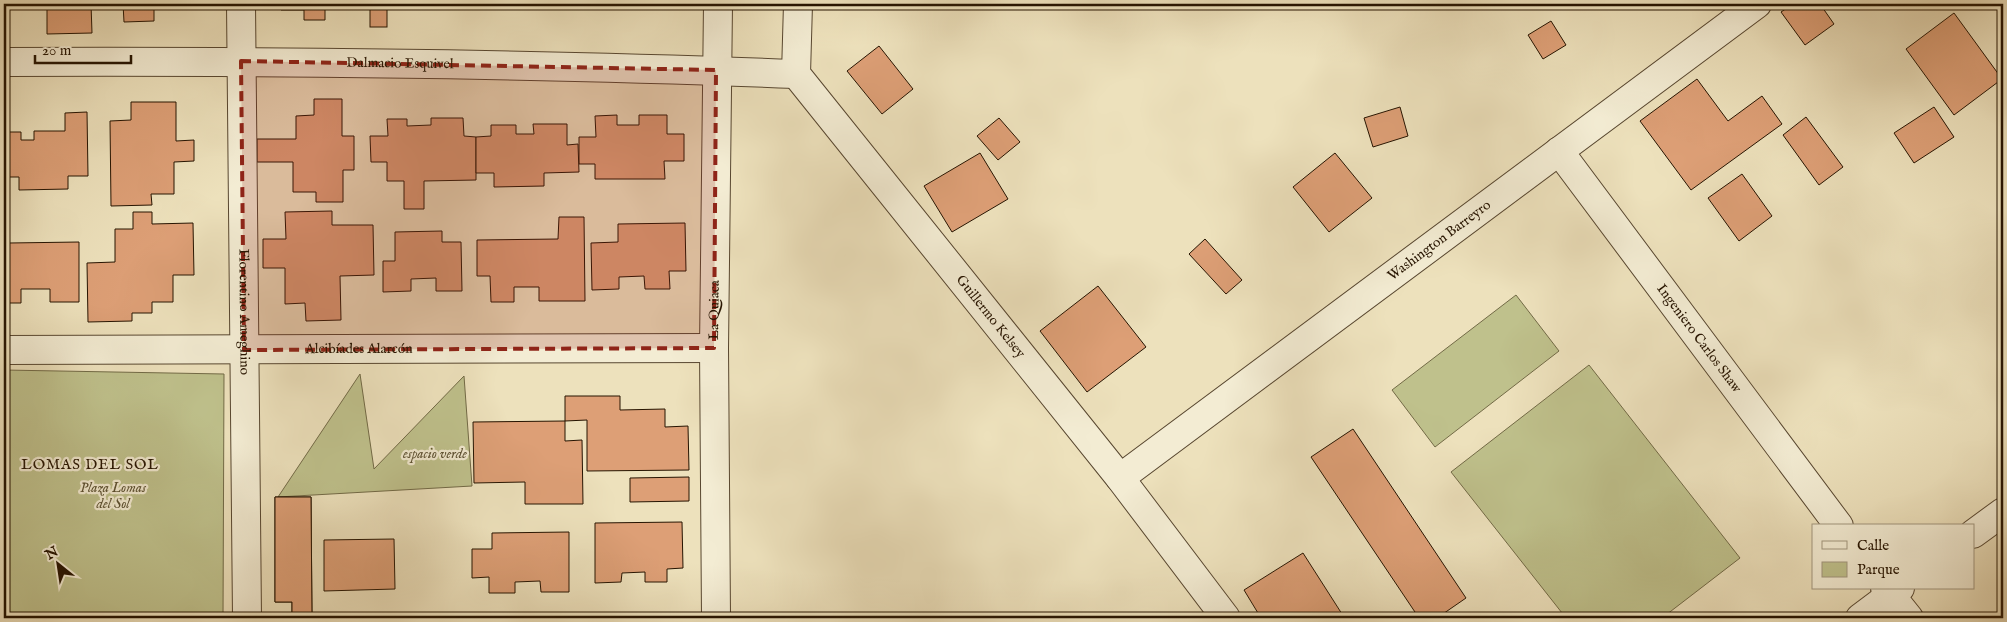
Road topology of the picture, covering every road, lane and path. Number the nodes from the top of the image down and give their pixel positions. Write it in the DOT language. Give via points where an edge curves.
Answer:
graph roads {
  1 [pos="240,4"];
  2 [pos="718,4"];
  3 [pos="798,4"];
  4 [pos="1757,4"];
  5 [pos="241,61"];
  6 [pos="4,62"];
  7 [pos="716,70"];
  8 [pos="796,74"];
  9 [pos="1559,151"];
  10 [pos="714,348"];
  11 [pos="4,350"];
  12 [pos="244,350"];
  13 [pos="1120,478"];
  14 [pos="2003,512"];
  15 [pos="1838,524"];
  16 [pos="1974,533"];
  17 [pos="1892,591"];
  18 [pos="247,618"];
  19 [pos="716,618"];
  20 [pos="1226,618"];
  21 [pos="1860,618"];
  22 [pos="1909,618"];
  1 -- 5 [label="street, Florentino Ameghino"];
  2 -- 7 [label="street, La Quiaca"];
  3 -- 8 [label="street"];
  4 -- 9 [label="street, Washington Barreyro"];
  5 -- 6 [label="street, Dalmacio Esquivel"];
  5 -- 7 [label="street, Dalmacio Esquivel"];
  5 -- 12 [label="street, Florentino Ameghino"];
  7 -- 8 [label="street, Dalmacio Esquivel"];
  7 -- 10 [label="street, La Quiaca"];
  8 -- 13 [label="street, Guillermo Kelsey"];
  9 -- 13 [label="street, Washington Barreyro"];
  9 -- 15 [label="street, Ingeniero Carlos Shaw"];
  10 -- 12 [label="street, Alcibíades Alarcón"];
  10 -- 19 [label="street, La Quiaca"];
  11 -- 12 [label="street, Alcibíades Alarcón"];
  12 -- 18 [label="street, Florentino Ameghino"];
  13 -- 20 [label="street, Guillermo Kelsey"];
  14 -- 16 [label="street"];
  17 -- 21 [label="street"];
  17 -- 22 [label="street"];
}
